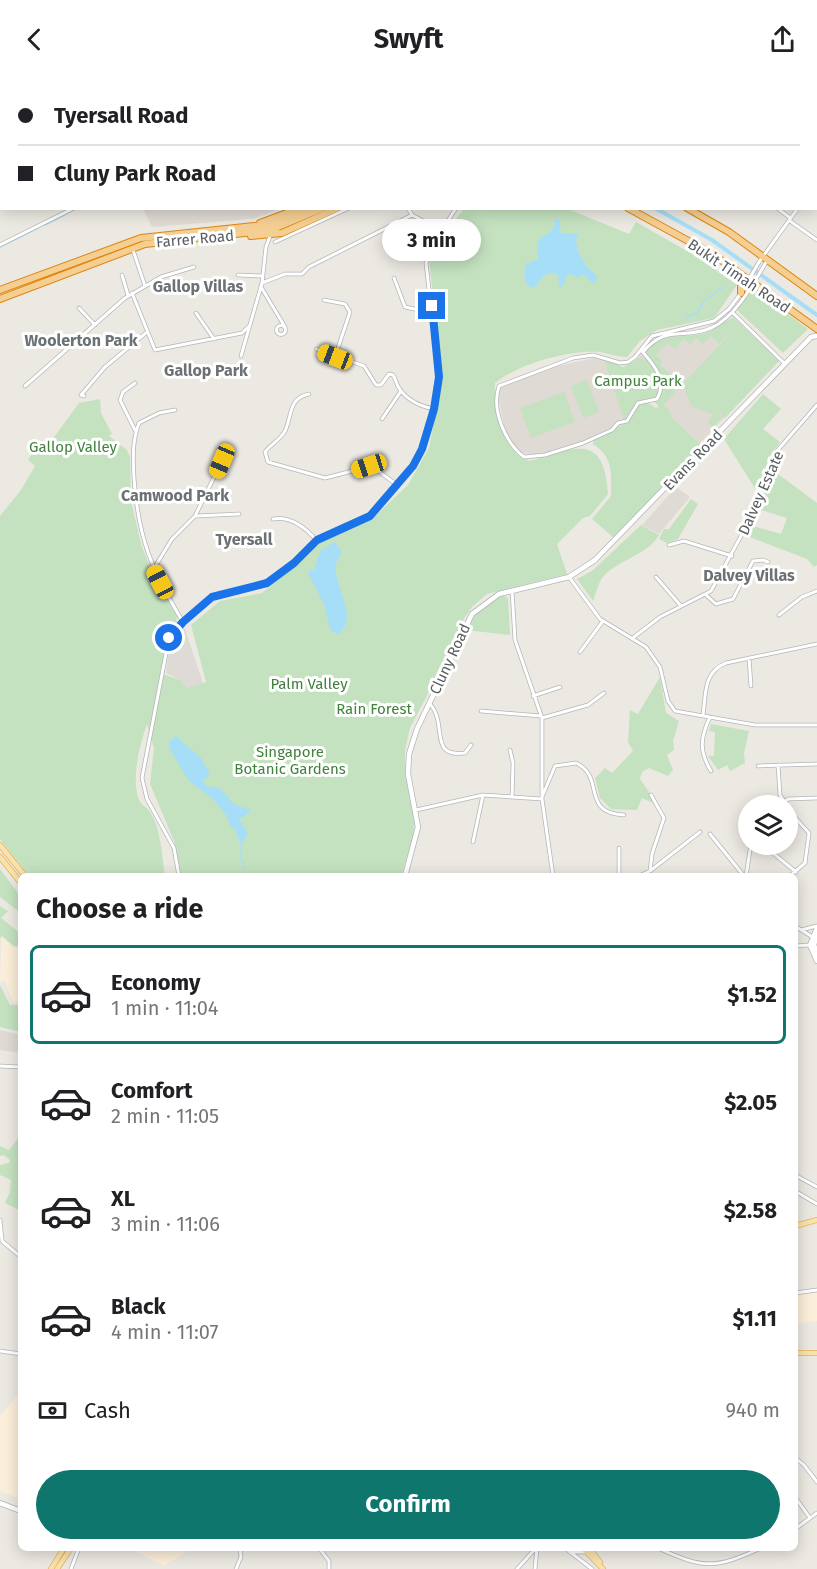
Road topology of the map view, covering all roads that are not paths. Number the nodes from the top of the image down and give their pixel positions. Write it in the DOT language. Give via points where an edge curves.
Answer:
graph roads {
  1 [pos="70,210"];
  2 [pos="303,210"];
  3 [pos="319,210"];
  4 [pos="334,210"];
  5 [pos="345,210"];
  6 [pos="409,210"];
  7 [pos="455,210"];
  8 [pos="632,210"];
  9 [pos="691,210"];
  10 [pos="780,210"];
  11 [pos="797,210"];
  12 [pos="288,214"];
  13 [pos="412,215"];
  14 [pos="790,221"];
  15 [pos="444,227"];
  16 [pos="440,232"];
  17 [pos="272,235"];
  18 [pos="227,236"];
  19 [pos="253,236"];
  20 [pos="817,240"];
  21 [pos="275,242"];
  22 [pos="0,244"];
  23 [pos="266,247"];
  24 [pos="132,248"];
  25 [pos="764,259"];
  26 [pos="194,267"];
  27 [pos="122,275"];
  28 [pos="238,275"];
  29 [pos="741,275"];
  30 [pos="263,276"];
  31 [pos="394,278"];
  32 [pos="752,279"];
  33 [pos="262,285"];
  34 [pos="145,286"];
  35 [pos="0,290"];
  36 [pos="741,293"];
  37 [pos="130,294"];
  38 [pos="817,296"];
  39 [pos="0,299"];
  40 [pos="324,300"];
  41 [pos="79,308"];
  42 [pos="730,310"];
  43 [pos="196,313"];
  44 [pos="432,313"];
  45 [pos="282,319"];
  46 [pos="809,323"];
  47 [pos="94,325"];
  48 [pos="249,326"];
  49 [pos="279,326"];
  50 [pos="285,327"];
  51 [pos="817,329"];
  52 [pos="147,332"];
  53 [pos="814,336"];
  54 [pos="214,339"];
  55 [pos="316,349"];
  56 [pos="642,351"];
  57 [pos="241,356"];
  58 [pos="335,357"];
  59 [pos="784,363"];
  60 [pos="135,383"];
  61 [pos="25,386"];
  62 [pos="401,391"];
  63 [pos="309,394"];
  64 [pos="84,396"];
  65 [pos="817,405"];
  66 [pos="434,409"];
  67 [pos="175,410"];
  68 [pos="382,418"];
  69 [pos="136,432"];
  70 [pos="222,461"];
  71 [pos="396,485"];
  72 [pos="239,514"];
  73 [pos="195,516"];
  74 [pos="273,519"];
  75 [pos="317,540"];
  76 [pos="669,545"];
  77 [pos="732,556"];
  78 [pos="768,562"];
  79 [pos="153,570"];
  80 [pos="569,577"];
  81 [pos="656,577"];
  82 [pos="512,590"];
  83 [pos="817,591"];
  84 [pos="706,595"];
  85 [pos="681,606"];
  86 [pos="779,615"];
  87 [pos="603,621"];
  88 [pos="183,622"];
  89 [pos="634,637"];
  90 [pos="817,644"];
  91 [pos="580,652"];
  92 [pos="749,658"];
  93 [pos="560,687"];
  94 [pos="751,687"];
  95 [pos="604,693"];
  96 [pos="533,696"];
  97 [pos="429,703"];
  98 [pos="481,711"];
  99 [pos="703,716"];
  100 [pos="542,717"];
  101 [pos="710,717"];
  102 [pos="817,725"];
  103 [pos="471,745"];
  104 [pos="510,750"];
  105 [pos="817,764"];
  106 [pos="778,765"];
  107 [pos="758,766"];
  108 [pos="711,771"];
  109 [pos="483,795"];
  110 [pos="651,795"];
  111 [pos="780,795"];
  112 [pos="512,797"];
  113 [pos="542,798"];
  114 [pos="817,798"];
  115 [pos="798,801"];
  116 [pos="416,810"];
  117 [pos="624,815"];
  118 [pos="798,821"];
  119 [pos="700,832"];
  120 [pos="710,834"];
  121 [pos="473,842"];
  122 [pos="0,845"];
  123 [pos="619,848"];
  124 [pos="749,855"];
  125 [pos="775,855"];
  126 [pos="0,857"];
  127 [pos="650,871"];
  128 [pos="796,872"];
  129 [pos="23,873"];
  130 [pos="178,873"];
  131 [pos="406,873"];
  132 [pos="553,873"];
  133 [pos="619,873"];
  134 [pos="646,873"];
  135 [pos="742,873"];
  136 [pos="746,873"];
  137 [pos="18,879"];
  138 [pos="817,927"];
  139 [pos="798,928"];
  140 [pos="801,930"];
  141 [pos="814,936"];
  142 [pos="812,945"];
  143 [pos="798,946"];
  144 [pos="798,946"];
  145 [pos="815,953"];
  146 [pos="817,961"];
  147 [pos="0,1066"];
  148 [pos="18,1067"];
  149 [pos="798,1177"];
  150 [pos="817,1188"];
  151 [pos="798,1193"];
  152 [pos="817,1204"];
  153 [pos="0,1220"];
  154 [pos="817,1220"];
  155 [pos="798,1225"];
  156 [pos="1,1241"];
  157 [pos="18,1255"];
  158 [pos="817,1290"];
  159 [pos="798,1293"];
  160 [pos="0,1351"];
  161 [pos="798,1353"];
  162 [pos="817,1353"];
  163 [pos="18,1354"];
  164 [pos="798,1460"];
  165 [pos="817,1482"];
  166 [pos="798,1501"];
  167 [pos="0,1503"];
  168 [pos="18,1510"];
  169 [pos="817,1513"];
  170 [pos="810,1518"];
  171 [pos="798,1527"];
  172 [pos="62,1551"];
  173 [pos="69,1551"];
  174 [pos="77,1551"];
  175 [pos="240,1551"];
  176 [pos="322,1551"];
  177 [pos="534,1551"];
  178 [pos="537,1551"];
  179 [pos="578,1551"];
  180 [pos="586,1551"];
  181 [pos="587,1551"];
  182 [pos="664,1551"];
  183 [pos="755,1551"];
  184 [pos="570,1552"];
  185 [pos="582,1561"];
  186 [pos="51,1569"];
  187 [pos="57,1569"];
  188 [pos="71,1569"];
  189 [pos="236,1569"];
  190 [pos="330,1569"];
  191 [pos="518,1569"];
  192 [pos="535,1569"];
  193 [pos="592,1569"];
  194 [pos="604,1569"];
  1 -- 22 [label="street"];
  2 -- 12 [label="highway, Farrer Road"];
  3 -- 18 [label="highway, Farrer Road" via="280,227"];
  4 -- 17 [label="highway"];
  5 -- 21 [label="street"];
  6 -- 13 [label="street"];
  7 -- 15 [label="street"];
  8 -- 29 [label="highway, Bukit Timah Road" via="706,250"];
  9 -- 25 [label="highway" via="724,228"];
  10 -- 14 [label="street"];
  11 -- 14 [label="street"];
  12 -- 35 [label="highway, Farrer Road" via="273,224 141,238"];
  13 -- 16 [label="street"];
  13 -- 33 [label="street" via="302,274 285,274"];
  14 -- 20 [label="street"];
  14 -- 25 [label="street"];
  15 -- 16 [label="street"];
  15 -- 16 [label="street" via="448,234"];
  16 -- 44 [label="street" via="426,263"];
  17 -- 19 [label="highway"];
  17 -- 23 [label="street"];
  18 -- 19 [label="highway"];
  18 -- 24 [label="highway, Farrer Road" via="166,240"];
  19 -- 23 [label="street" via="261,238"];
  23 -- 30 [label="street"];
  24 -- 34 [label="street"];
  24 -- 39 [label="highway, Farrer Road"];
  25 -- 32 [label="street"];
  25 -- 38 [label="highway"];
  26 -- 34 [label="street"];
  27 -- 37 [label="street"];
  28 -- 30 [label="street"];
  29 -- 32 [label="highway, Bukit Timah Road"];
  29 -- 36 [label="highway"];
  30 -- 33 [label="street"];
  31 -- 44 [label="street" via="405,307"];
  32 -- 36 [label="street"];
  32 -- 42 [label="street"];
  32 -- 46 [label="highway, Bukit Timah Road"];
  33 -- 45 [label="street"];
  33 -- 48 [label="street"];
  34 -- 37 [label="street"];
  36 -- 42 [label="street"];
  37 -- 47 [label="street"];
  37 -- 52 [label="street"];
  40 -- 58 [label="street" via="343,303 350,312"];
  41 -- 47 [label="street"];
  42 -- 56 [label="street" via="706,330 654,337"];
  42 -- 59 [label="street"];
  43 -- 54 [label="street"];
  44 -- 66 [label="street" via="439,377"];
  45 -- 49 [label="street"];
  45 -- 50 [label="street"];
  46 -- 51 [label="highway, Bukit Timah Road"];
  46 -- 53 [label="street, Evans Road"];
  47 -- 61 [label="street"];
  48 -- 54 [label="street" via="242,333"];
  48 -- 57 [label="street"];
  49 -- 50 [label="street"];
  49 -- 50 [label="street" via="277,331 281,335 286,332"];
  52 -- 54 [label="street" via="155,350"];
  52 -- 64 [label="street" via="105,367 81,394"];
  53 -- 59 [label="street, Evans Road"];
  55 -- 58 [label="street"];
  56 -- 56 [label="street" via="658,372 661,388 657,399 638,403 627,421 583,443 524,457 512,447 500,418 499,386 573,358 593,355 620,363"];
  58 -- 62 [label="street" via="364,366 376,385 393,375"];
  59 -- 80 [label="street, Evans Road" via="595,561"];
  60 -- 69 [label="street" via="123,392 120,400"];
  62 -- 66 [label="street" via="424,407"];
  62 -- 68 [label="street"];
  63 -- 71 [label="street" via="291,407 285,431 265,452 268,462 325,478 372,466"];
  65 -- 77 [label="street, Dalvey Estate" via="776,452"];
  66 -- 71 [label="street" via="419,458"];
  67 -- 69 [label="street" via="147,418 139,423"];
  69 -- 79 [label="street" via="133,448 139,530"];
  70 -- 73 [label="street"];
  71 -- 75 [label="street" via="370,516"];
  72 -- 73 [label="street"];
  73 -- 79 [label="street" via="172,539"];
  74 -- 75 [label="street" via="301,525"];
  75 -- 88 [label="street" via="267,583 218,595"];
  76 -- 77 [label="street" via="684,541"];
  77 -- 84 [label="street, Dalvey Estate"];
  78 -- 84 [label="street, Dalvey Estate" via="751,562 733,599 716,604"];
  79 -- 88 [label="street"];
  80 -- 82 [label="street, Cluny Road"];
  80 -- 87 [label="street"];
  81 -- 85 [label="street"];
  82 -- 96 [label="street" via="515,640"];
  82 -- 97 [label="street, Cluny Road" via="492,597 472,614"];
  83 -- 86 [label="street"];
  84 -- 85 [label="street"];
  85 -- 89 [label="street"];
  87 -- 89 [label="street"];
  87 -- 91 [label="street"];
  88 -- 130 [label="street" via="169,638 142,778 147,799 174,848"];
  89 -- 99 [label="street" via="660,667 670,706 681,714"];
  90 -- 92 [label="street"];
  92 -- 94 [label="street"];
  92 -- 99 [label="street" via="714,669 706,686"];
  93 -- 96 [label="street"];
  95 -- 100 [label="street" via="588,705"];
  96 -- 100 [label="street"];
  97 -- 103 [label="street, Cluny Road" via="438,714 445,750 465,753"];
  97 -- 116 [label="street, Cluny Road" via="409,756 408,774"];
  98 -- 100 [label="street"];
  99 -- 101 [label="street"];
  100 -- 113 [label="street"];
  101 -- 102 [label="street" via="762,726"];
  101 -- 108 [label="street" via="701,750"];
  104 -- 112 [label="street"];
  105 -- 106 [label="street"];
  106 -- 107 [label="street"];
  106 -- 111 [label="street"];
  109 -- 112 [label="street"];
  109 -- 116 [label="street"];
  109 -- 121 [label="street"];
  110 -- 127 [label="street" via="664,818"];
  112 -- 113 [label="street"];
  113 -- 117 [label="street" via="555,766 576,763 589,772 602,809"];
  113 -- 132 [label="street"];
  114 -- 115 [label="street"];
  116 -- 131 [label="street, Cluny Road" via="418,827"];
  118 -- 128 [label="street" via="809,833 805,863"];
  119 -- 127 [label="street"];
  120 -- 135 [label="street"];
  122 -- 129 [label="main road"];
  123 -- 133 [label="street"];
  124 -- 136 [label="street"];
  125 -- 128 [label="street"];
  126 -- 137 [label="main road"];
  127 -- 134 [label="street"];
  138 -- 140 [label="street"];
  138 -- 141 [label="street"];
  139 -- 140 [label="street"];
  140 -- 141 [label="street"];
  141 -- 142 [label="street"];
  142 -- 143 [label="street"];
  142 -- 145 [label="street"];
  144 -- 145 [label="street"];
  145 -- 146 [label="street"];
  147 -- 148 [label="street"];
  149 -- 150 [label="street"];
  151 -- 152 [label="street"];
  153 -- 156 [label="street"];
  154 -- 155 [label="main road"];
  156 -- 157 [label="street"];
  158 -- 159 [label="street"];
  160 -- 163 [label="street"];
  161 -- 162 [label="main road"];
  164 -- 165 [label="street"];
  166 -- 170 [label="street"];
  167 -- 168 [label="street"];
  169 -- 170 [label="street"];
  170 -- 171 [label="street"];
  172 -- 186 [label="main road"];
  173 -- 187 [label="main road"];
  174 -- 188 [label="street"];
  175 -- 189 [label="street"];
  176 -- 190 [label="street"];
  177 -- 191 [label="street"];
  178 -- 192 [label="street"];
  179 -- 184 [label="street"];
  180 -- 185 [label="street"];
  181 -- 194 [label="main road"];
  182 -- 183 [label="street" via="707,1568 725,1566"];
  184 -- 185 [label="street"];
  185 -- 193 [label="street"];
}
